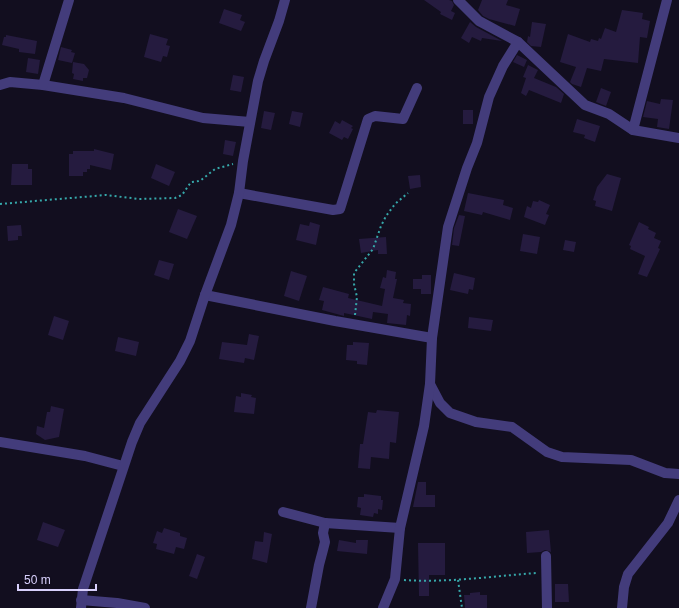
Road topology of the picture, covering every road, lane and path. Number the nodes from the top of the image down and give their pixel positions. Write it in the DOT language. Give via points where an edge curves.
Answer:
graph roads {
  1 [pos="69,0"];
  2 [pos="286,0"];
  3 [pos="458,0"];
  4 [pos="667,0"];
  5 [pos="518,42"];
  6 [pos="0,85"];
  7 [pos="43,85"];
  8 [pos="417,88"];
  9 [pos="250,122"];
  10 [pos="633,130"];
  11 [pos="679,138"];
  12 [pos="243,161"];
  13 [pos="239,193"];
  14 [pos="408,193"];
  15 [pos="0,204"];
  16 [pos="205,295"];
  17 [pos="354,324"];
  18 [pos="432,338"];
  19 [pos="430,384"];
  20 [pos="0,442"];
  21 [pos="123,466"];
  22 [pos="679,474"];
  23 [pos="679,500"];
  24 [pos="283,512"];
  25 [pos="325,523"];
  26 [pos="400,528"];
  27 [pos="546,556"];
  28 [pos="546,572"];
  29 [pos="395,579"];
  30 [pos="458,580"];
  31 [pos="81,604"];
  32 [pos="145,608"];
  33 [pos="311,608"];
  34 [pos="383,608"];
  35 [pos="462,608"];
  36 [pos="547,608"];
  37 [pos="622,608"];
  1 -- 7 [label="street"];
  2 -- 9 [label="street" via="262,68"];
  3 -- 5 [label="street" via="480,21"];
  4 -- 10 [label="street"];
  5 -- 10 [label="street" via="585,105 609,114"];
  5 -- 18 [label="street" via="503,66 489,98 477,143 448,227"];
  6 -- 7 [label="street" via="10,82"];
  7 -- 9 [label="street" via="124,98 203,118"];
  8 -- 13 [label="street" via="403,118 375,116 368,119 340,209 333,210"];
  9 -- 12 [label="street"];
  10 -- 11 [label="street"];
  12 -- 13 [label="street"];
  12 -- 15 [label="path" via="215,168 200,181 189,183 182,195 175,198 139,199 106,195"];
  13 -- 16 [label="street" via="231,225"];
  14 -- 17 [label="path" via="386,216 373,249 354,273 357,297"];
  16 -- 17 [label="street"];
  16 -- 21 [label="street" via="190,342 140,423"];
  17 -- 18 [label="street"];
  18 -- 19 [label="street"];
  19 -- 22 [label="street" via="440,403 450,413 476,422 512,427 547,452 562,457 631,460 665,473"];
  19 -- 26 [label="street" via="424,426"];
  20 -- 21 [label="street" via="85,456"];
  21 -- 31 [label="street" via="83,589"];
  23 -- 37 [label="street" via="668,523 628,574"];
  24 -- 25 [label="street"];
  25 -- 26 [label="street"];
  25 -- 33 [label="street" via="324,550"];
  26 -- 29 [label="street"];
  27 -- 28 [label="street"];
  28 -- 30 [label="path"];
  28 -- 36 [label="street"];
  29 -- 30 [label="path"];
  29 -- 34 [label="street"];
  30 -- 35 [label="path"];
  31 -- 32 [label="street" via="117,603"];
}
